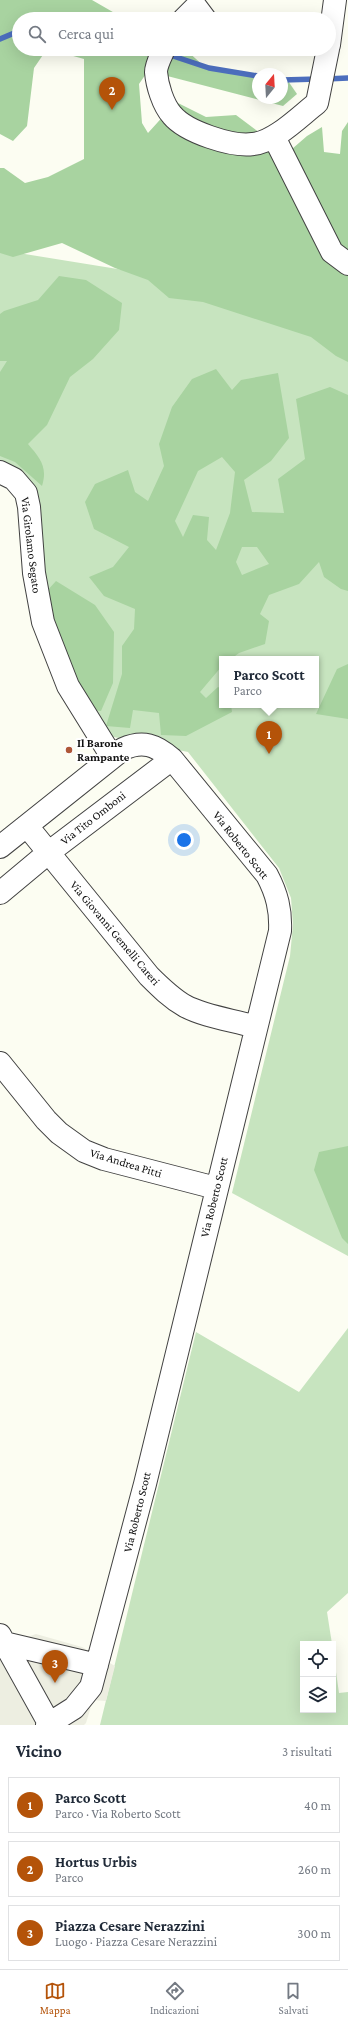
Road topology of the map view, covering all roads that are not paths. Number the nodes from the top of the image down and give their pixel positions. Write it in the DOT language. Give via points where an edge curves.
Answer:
graph roads {
  1 [pos="335,0"];
  2 [pos="191,12"];
  3 [pos="200,12"];
  4 [pos="333,12"];
  5 [pos="161,56"];
  6 [pos="326,56"];
  7 [pos="274,137"];
  8 [pos="348,264"];
  9 [pos="0,472"];
  10 [pos="112,757"];
  11 [pos="172,759"];
  12 [pos="26,826"];
  13 [pos="0,847"];
  14 [pos="48,853"];
  15 [pos="0,893"];
  16 [pos="256,1027"];
  17 [pos="0,1063"];
  18 [pos="216,1188"];
  19 [pos="2,1645"];
  20 [pos="97,1665"];
  21 [pos="48,1725"];
  1 -- 4 [label="street"];
  2 -- 3 [label="street" via="196,7"];
  5 -- 7 [label="street" via="156,71 160,92 172,115 194,131 220,140 254,144"];
  6 -- 7 [label="street" via="317,103"];
  7 -- 8 [label="street" via="332,252"];
  9 -- 10 [label="street, Via Girolamo Segato" via="14,479 26,493 34,573 44,622 68,686"];
  10 -- 11 [label="street, Via Roberto Scott" via="132,745 143,744 155,747"];
  10 -- 12 [label="street"];
  11 -- 14 [label="street, Via Tito Omboni"];
  11 -- 16 [label="street, Via Roberto Scott" via="267,875 276,892 280,931"];
  12 -- 13 [label="street"];
  12 -- 14 [label="street, Via Tito Omboni"];
  14 -- 15 [label="street, Via Tito Omboni"];
  14 -- 16 [label="street, Via Giovanni Gemelli Careri" via="149,976 173,998 194,1010"];
  16 -- 18 [label="street, Via Roberto Scott"];
  17 -- 18 [label="street, Via Andrea Pitti" via="46,1120 84,1151 104,1159"];
  18 -- 20 [label="street, Via Roberto Scott" via="145,1484"];
  19 -- 20 [label="street"];
  19 -- 21 [label="street"];
  20 -- 21 [label="street, Via Roberto Scott" via="91,1687 82,1699 74,1708"];
}
